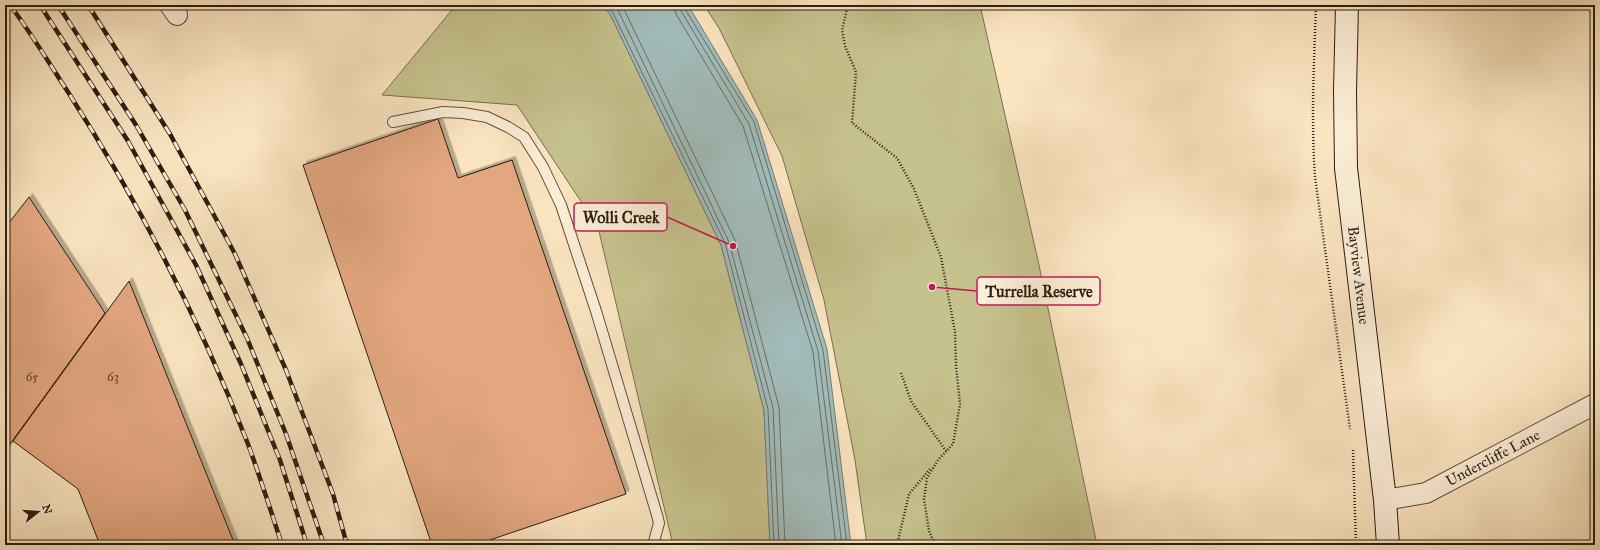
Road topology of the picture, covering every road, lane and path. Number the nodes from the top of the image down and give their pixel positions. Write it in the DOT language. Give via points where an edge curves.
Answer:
graph roads {
  1 [pos="848,5"];
  2 [pos="1316,5"];
  3 [pos="1347,5"];
  4 [pos="394,122"];
  5 [pos="901,373"];
  6 [pos="1595,404"];
  7 [pos="1352,437"];
  8 [pos="1353,444"];
  9 [pos="946,451"];
  10 [pos="938,460"];
  11 [pos="1386,500"];
  12 [pos="653,545"];
  13 [pos="897,545"];
  14 [pos="935,545"];
  15 [pos="1356,545"];
  16 [pos="1388,545"];
  1 -- 9 [label="path" via="842,30 845,46 856,72 852,123 897,158 914,190 941,257 955,332 960,404 953,444"];
  2 -- 7 [label="path" via="1313,99 1315,177"];
  3 -- 11 [label="main road, Bayview Avenue" via="1346,168"];
  4 -- 12 [label="lane" via="443,112 487,117 524,137 543,167 561,204 594,304 657,515 659,522"];
  5 -- 9 [label="path" via="911,401"];
  6 -- 11 [label="street, Undercliffe Lane" via="1426,493"];
  8 -- 15 [label="path"];
  9 -- 10 [label="path"];
  10 -- 13 [label="path" via="909,494"];
  10 -- 14 [label="path" via="927,478 924,499 929,531"];
  11 -- 16 [label="main road, Bayview Avenue"];
}
